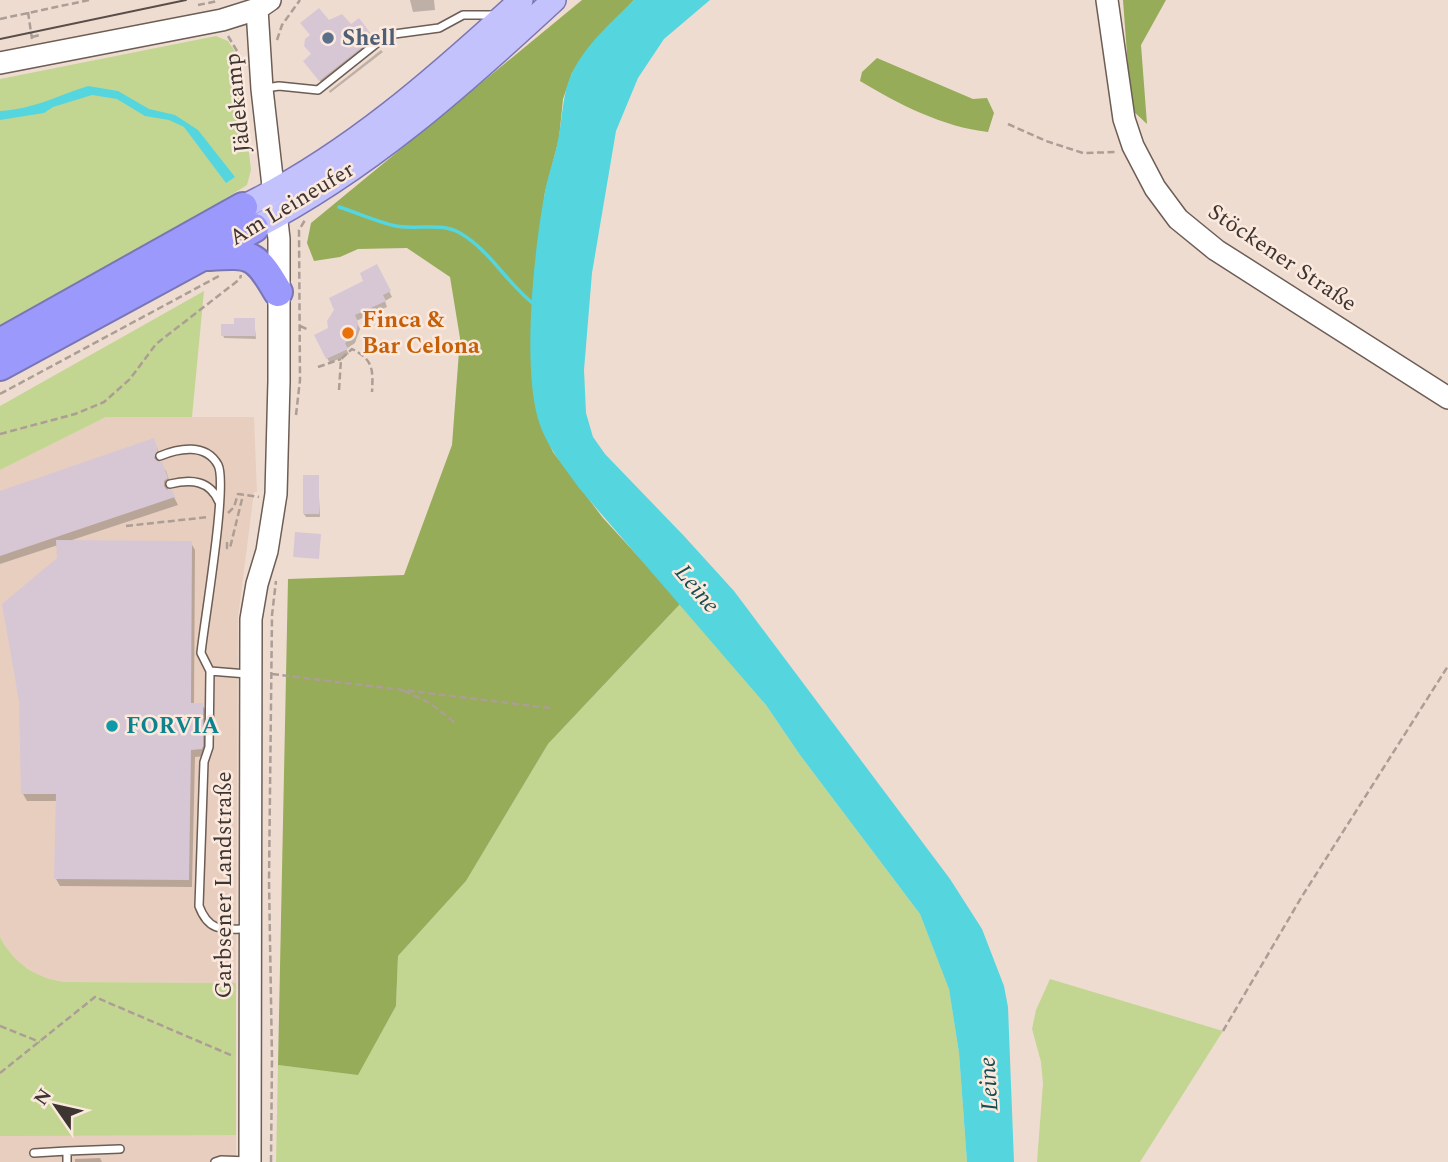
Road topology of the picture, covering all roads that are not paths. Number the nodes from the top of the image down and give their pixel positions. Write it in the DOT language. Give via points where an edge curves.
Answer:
graph roads {
  1 [pos="554,0"];
  2 [pos="1107,0"];
  3 [pos="263,4"];
  4 [pos="513,8"];
  5 [pos="0,63"];
  6 [pos="262,89"];
  7 [pos="274,192"];
  8 [pos="258,217"];
  9 [pos="211,266"];
  10 [pos="278,292"];
  11 [pos="0,343"];
  12 [pos="0,366"];
  13 [pos="1448,398"];
  14 [pos="160,456"];
  15 [pos="170,484"];
  16 [pos="220,503"];
  17 [pos="209,671"];
  18 [pos="262,674"];
  19 [pos="250,929"];
  20 [pos="120,1149"];
  21 [pos="67,1151"];
  22 [pos="57,1152"];
  23 [pos="34,1153"];
  24 [pos="57,1162"];
  25 [pos="67,1162"];
  26 [pos="215,1162"];
  27 [pos="256,1162"];
  1 -- 8 [label="main road, Am Leineufer" via="404,132 312,197"];
  2 -- 13 [label="street, Stöckener Straße" via="1125,152 1178,219 1216,250"];
  3 -- 5 [label="street, Jädekamp" via="222,20"];
  3 -- 6 [label="street, Jädekamp"];
  4 -- 6 [label="lane" via="463,15 439,28 387,35 318,90"];
  4 -- 7 [label="main road, Am Leineufer" via="387,115"];
  6 -- 7 [label="street, Jädekamp"];
  7 -- 8 [label="main road, Am Leineufer"];
  7 -- 8 [label="street, Garbsener Landstraße"];
  8 -- 9 [label="highway, Am Leineufer"];
  8 -- 10 [label="street, Garbsener Landstraße"];
  8 -- 11 [label="highway, Am Leineufer"];
  9 -- 10 [label="highway" via="242,253 265,269"];
  9 -- 12 [label="highway, Am Leineufer"];
  10 -- 18 [label="street, Garbsener Landstraße" via="276,494 251,619"];
  14 -- 16 [label="lane" via="189,449 211,456 221,475"];
  15 -- 16 [label="lane" via="201,482 216,493"];
  16 -- 17 [label="lane" via="222,516 201,653"];
  17 -- 18 [label="lane"];
  17 -- 19 [label="lane" via="200,906 204,920 215,928"];
  18 -- 19 [label="street, Garbsener Landstraße"];
  19 -- 27 [label="street, Garbsener Landstraße"];
  20 -- 21 [label="lane"];
  21 -- 22 [label="lane"];
  21 -- 25 [label="lane"];
  22 -- 23 [label="lane"];
  22 -- 24 [label="lane"];
  26 -- 27 [label="lane"];
}
